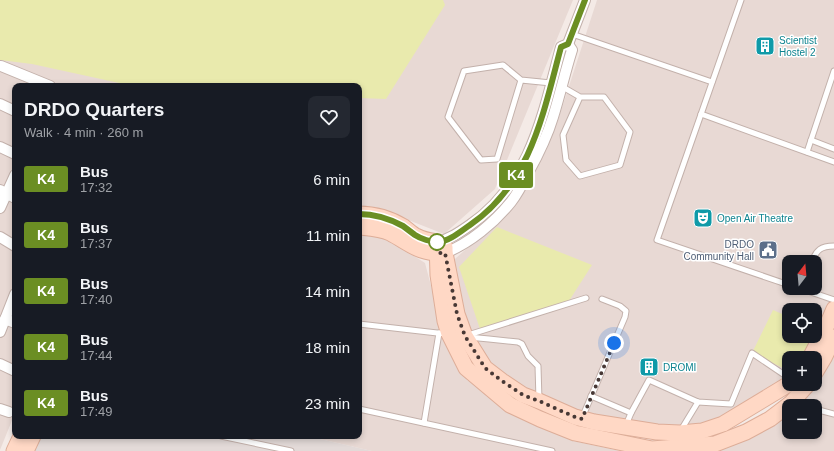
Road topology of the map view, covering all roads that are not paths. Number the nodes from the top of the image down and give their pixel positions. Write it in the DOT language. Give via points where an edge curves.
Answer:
graph roads {
  1 [pos="585,0"];
  2 [pos="740,0"];
  3 [pos="572,34"];
  4 [pos="568,44"];
  5 [pos="1,66"];
  6 [pos="834,71"];
  7 [pos="521,80"];
  8 [pos="712,82"];
  9 [pos="43,83"];
  10 [pos="551,83"];
  11 [pos="562,86"];
  12 [pos="580,97"];
  13 [pos="0,104"];
  14 [pos="12,110"];
  15 [pos="701,114"];
  16 [pos="811,140"];
  17 [pos="0,147"];
  18 [pos="834,149"];
  19 [pos="807,152"];
  20 [pos="12,153"];
  21 [pos="834,162"];
  22 [pos="12,182"];
  23 [pos="7,194"];
  24 [pos="0,208"];
  25 [pos="362,214"];
  26 [pos="362,227"];
  27 [pos="0,237"];
  28 [pos="12,244"];
  29 [pos="834,246"];
  30 [pos="441,247"];
  31 [pos="815,255"];
  32 [pos="782,283"];
  33 [pos="820,295"];
  34 [pos="586,298"];
  35 [pos="602,299"];
  36 [pos="834,300"];
  37 [pos="834,309"];
  38 [pos="12,310"];
  39 [pos="10,321"];
  40 [pos="362,324"];
  41 [pos="0,332"];
  42 [pos="444,334"];
  43 [pos="465,336"];
  44 [pos="834,337"];
  45 [pos="814,351"];
  46 [pos="822,361"];
  47 [pos="0,364"];
  48 [pos="12,370"];
  49 [pos="782,373"];
  50 [pos="782,388"];
  51 [pos="801,391"];
  52 [pos="591,396"];
  53 [pos="698,402"];
  54 [pos="362,410"];
  55 [pos="539,410"];
  56 [pos="822,411"];
  57 [pos="631,413"];
  58 [pos="834,414"];
  59 [pos="582,419"];
  60 [pos="424,423"];
  61 [pos="624,428"];
  62 [pos="575,433"];
  63 [pos="20,439"];
  64 [pos="32,439"];
  65 [pos="235,439"];
  66 [pos="679,444"];
  67 [pos="14,451"];
  68 [pos="26,451"];
  69 [pos="291,451"];
  70 [pos="552,451"];
  1 -- 3 [label="street"];
  2 -- 8 [label="lane"];
  3 -- 4 [label="street"];
  3 -- 8 [label="lane"];
  4 -- 10 [label="street" via="561,47"];
  4 -- 11 [label="street" via="572,50"];
  5 -- 9 [label="street"];
  6 -- 16 [label="lane"];
  7 -- 7 [label="lane" via="497,159 481,160 448,117 464,71 503,66"];
  7 -- 10 [label="lane"];
  8 -- 15 [label="lane"];
  10 -- 11 [label="street"];
  10 -- 30 [label="street" via="532,145 507,190 489,210"];
  11 -- 12 [label="lane"];
  11 -- 30 [label="street" via="539,153 512,200 498,217 476,236 455,249"];
  12 -- 12 [label="lane" via="563,134 566,160 580,176 620,165 630,132 604,98"];
  13 -- 14 [label="street"];
  15 -- 19 [label="lane"];
  15 -- 32 [label="lane" via="657,240"];
  16 -- 18 [label="lane"];
  16 -- 19 [label="lane"];
  17 -- 20 [label="street"];
  19 -- 21 [label="lane"];
  22 -- 23 [label="street"];
  23 -- 24 [label="street"];
  25 -- 30 [label="street" via="391,220 416,237"];
  26 -- 30 [label="street" via="388,232 425,252"];
  27 -- 28 [label="street"];
  29 -- 31 [label="lane" via="823,247"];
  30 -- 42 [label="street" via="438,275 445,321"];
  30 -- 43 [label="street"];
  33 -- 36 [label="lane"];
  34 -- 43 [label="lane"];
  35 -- 52 [label="lane" via="620,306 626,311 626,317"];
  37 -- 45 [label="street"];
  38 -- 39 [label="street"];
  39 -- 41 [label="street"];
  40 -- 42 [label="lane"];
  42 -- 43 [label="lane"];
  42 -- 55 [label="street" via="466,368 510,405"];
  42 -- 60 [label="lane"];
  43 -- 55 [label="street" via="485,368 523,395"];
  43 -- 55 [label="lane" via="522,344 528,356 538,366"];
  44 -- 46 [label="street"];
  47 -- 48 [label="street"];
  49 -- 53 [label="lane" via="752,353 731,404"];
  50 -- 66 [label="street" via="723,424 702,431"];
  51 -- 66 [label="street" via="793,404 746,432 715,444"];
  52 -- 57 [label="lane"];
  52 -- 59 [label="lane"];
  53 -- 57 [label="lane" via="649,380"];
  53 -- 66 [label="lane"];
  54 -- 60 [label="lane"];
  55 -- 59 [label="street"];
  55 -- 62 [label="street"];
  56 -- 58 [label="lane"];
  57 -- 61 [label="lane"];
  59 -- 61 [label="street"];
  59 -- 62 [label="lane"];
  60 -- 70 [label="lane"];
  61 -- 66 [label="street" via="657,432"];
  62 -- 66 [label="street" via="652,449"];
  63 -- 67 [label="street"];
  64 -- 68 [label="street"];
  65 -- 69 [label="lane"];
}
